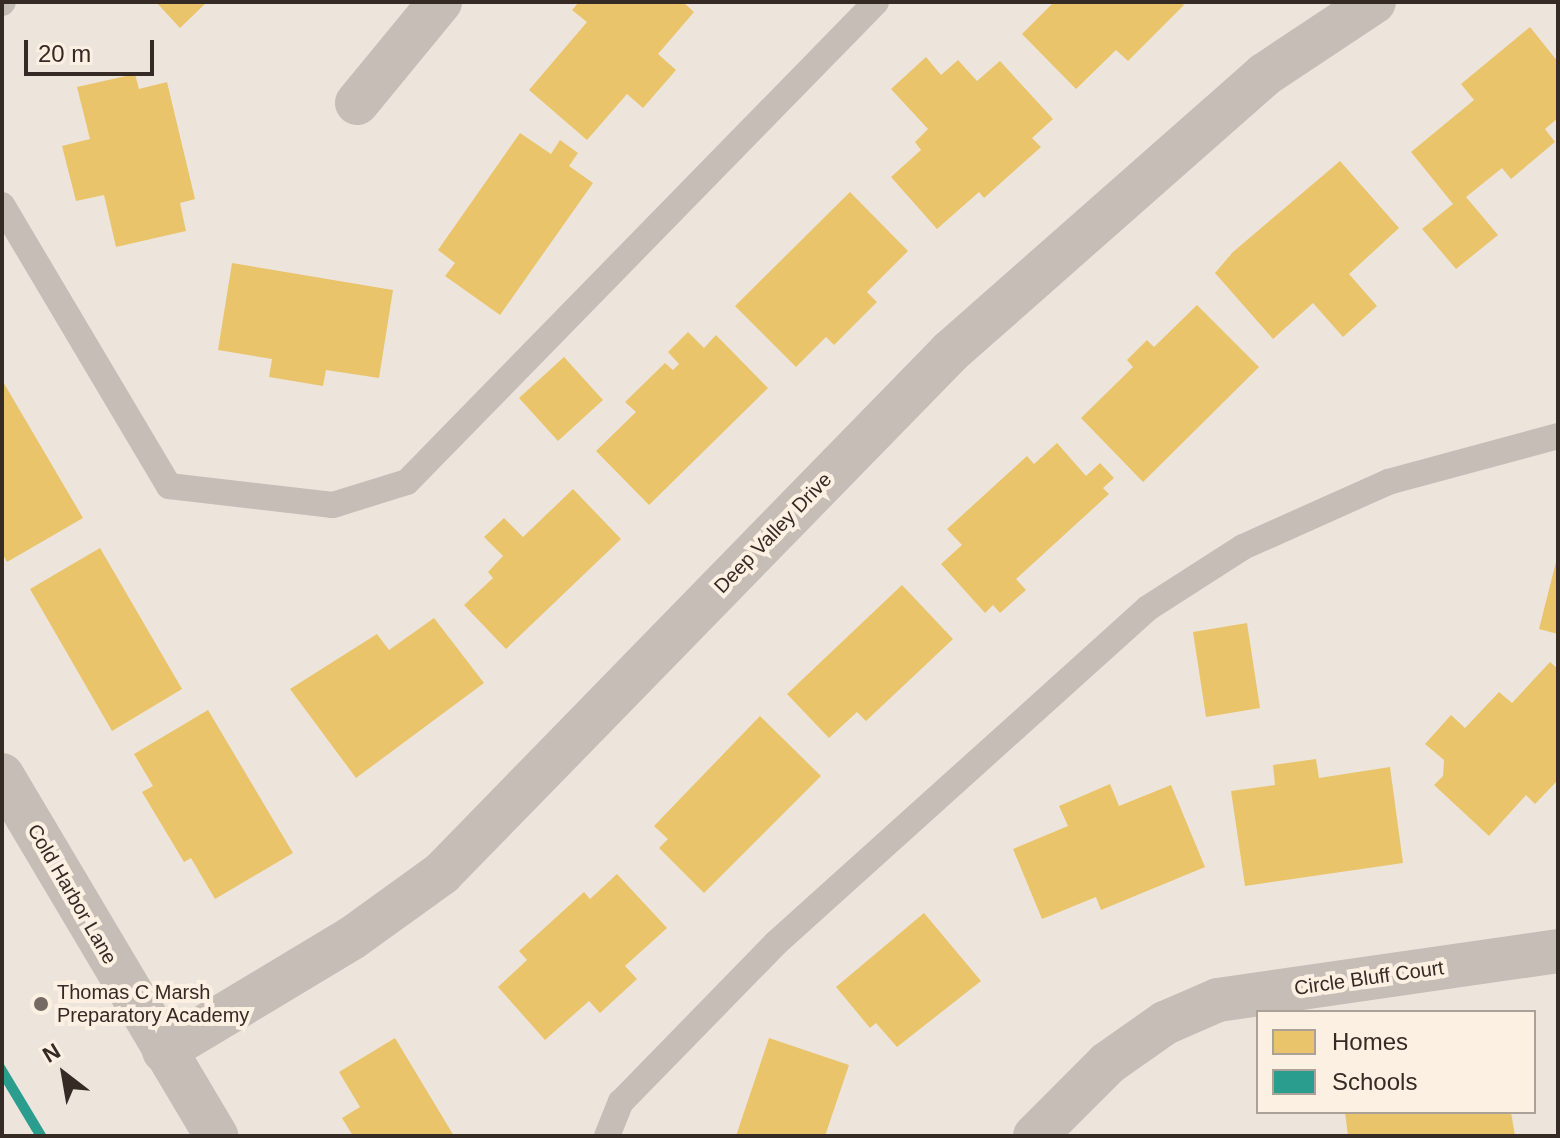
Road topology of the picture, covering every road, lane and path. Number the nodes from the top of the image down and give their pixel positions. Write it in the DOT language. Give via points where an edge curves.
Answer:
graph roads {
  1 [pos="440,2"];
  2 [pos="876,2"];
  3 [pos="1374,2"];
  4 [pos="357,103"];
  5 [pos="2,205"];
  6 [pos="1558,436"];
  7 [pos="2,775"];
  8 [pos="1558,951"];
  9 [pos="164,1051"];
  10 [pos="216,1136"];
  11 [pos="607,1136"];
  12 [pos="1035,1136"];
  1 -- 4 [label="street"];
  2 -- 5 [label="lane" via="407,482 333,505 169,486"];
  3 -- 9 [label="street, Deep Valley Drive" via="1264,75 950,352 442,873 352,938"];
  6 -- 11 [label="lane" via="1388,482 1243,547 1148,608 775,944 621,1102"];
  7 -- 9 [label="street, Cold Harbor Lane"];
  8 -- 12 [label="street, Circle Bluff Court" via="1218,1000 1165,1023 1108,1063"];
  9 -- 10 [label="street, Cold Harbor Lane"];
}
